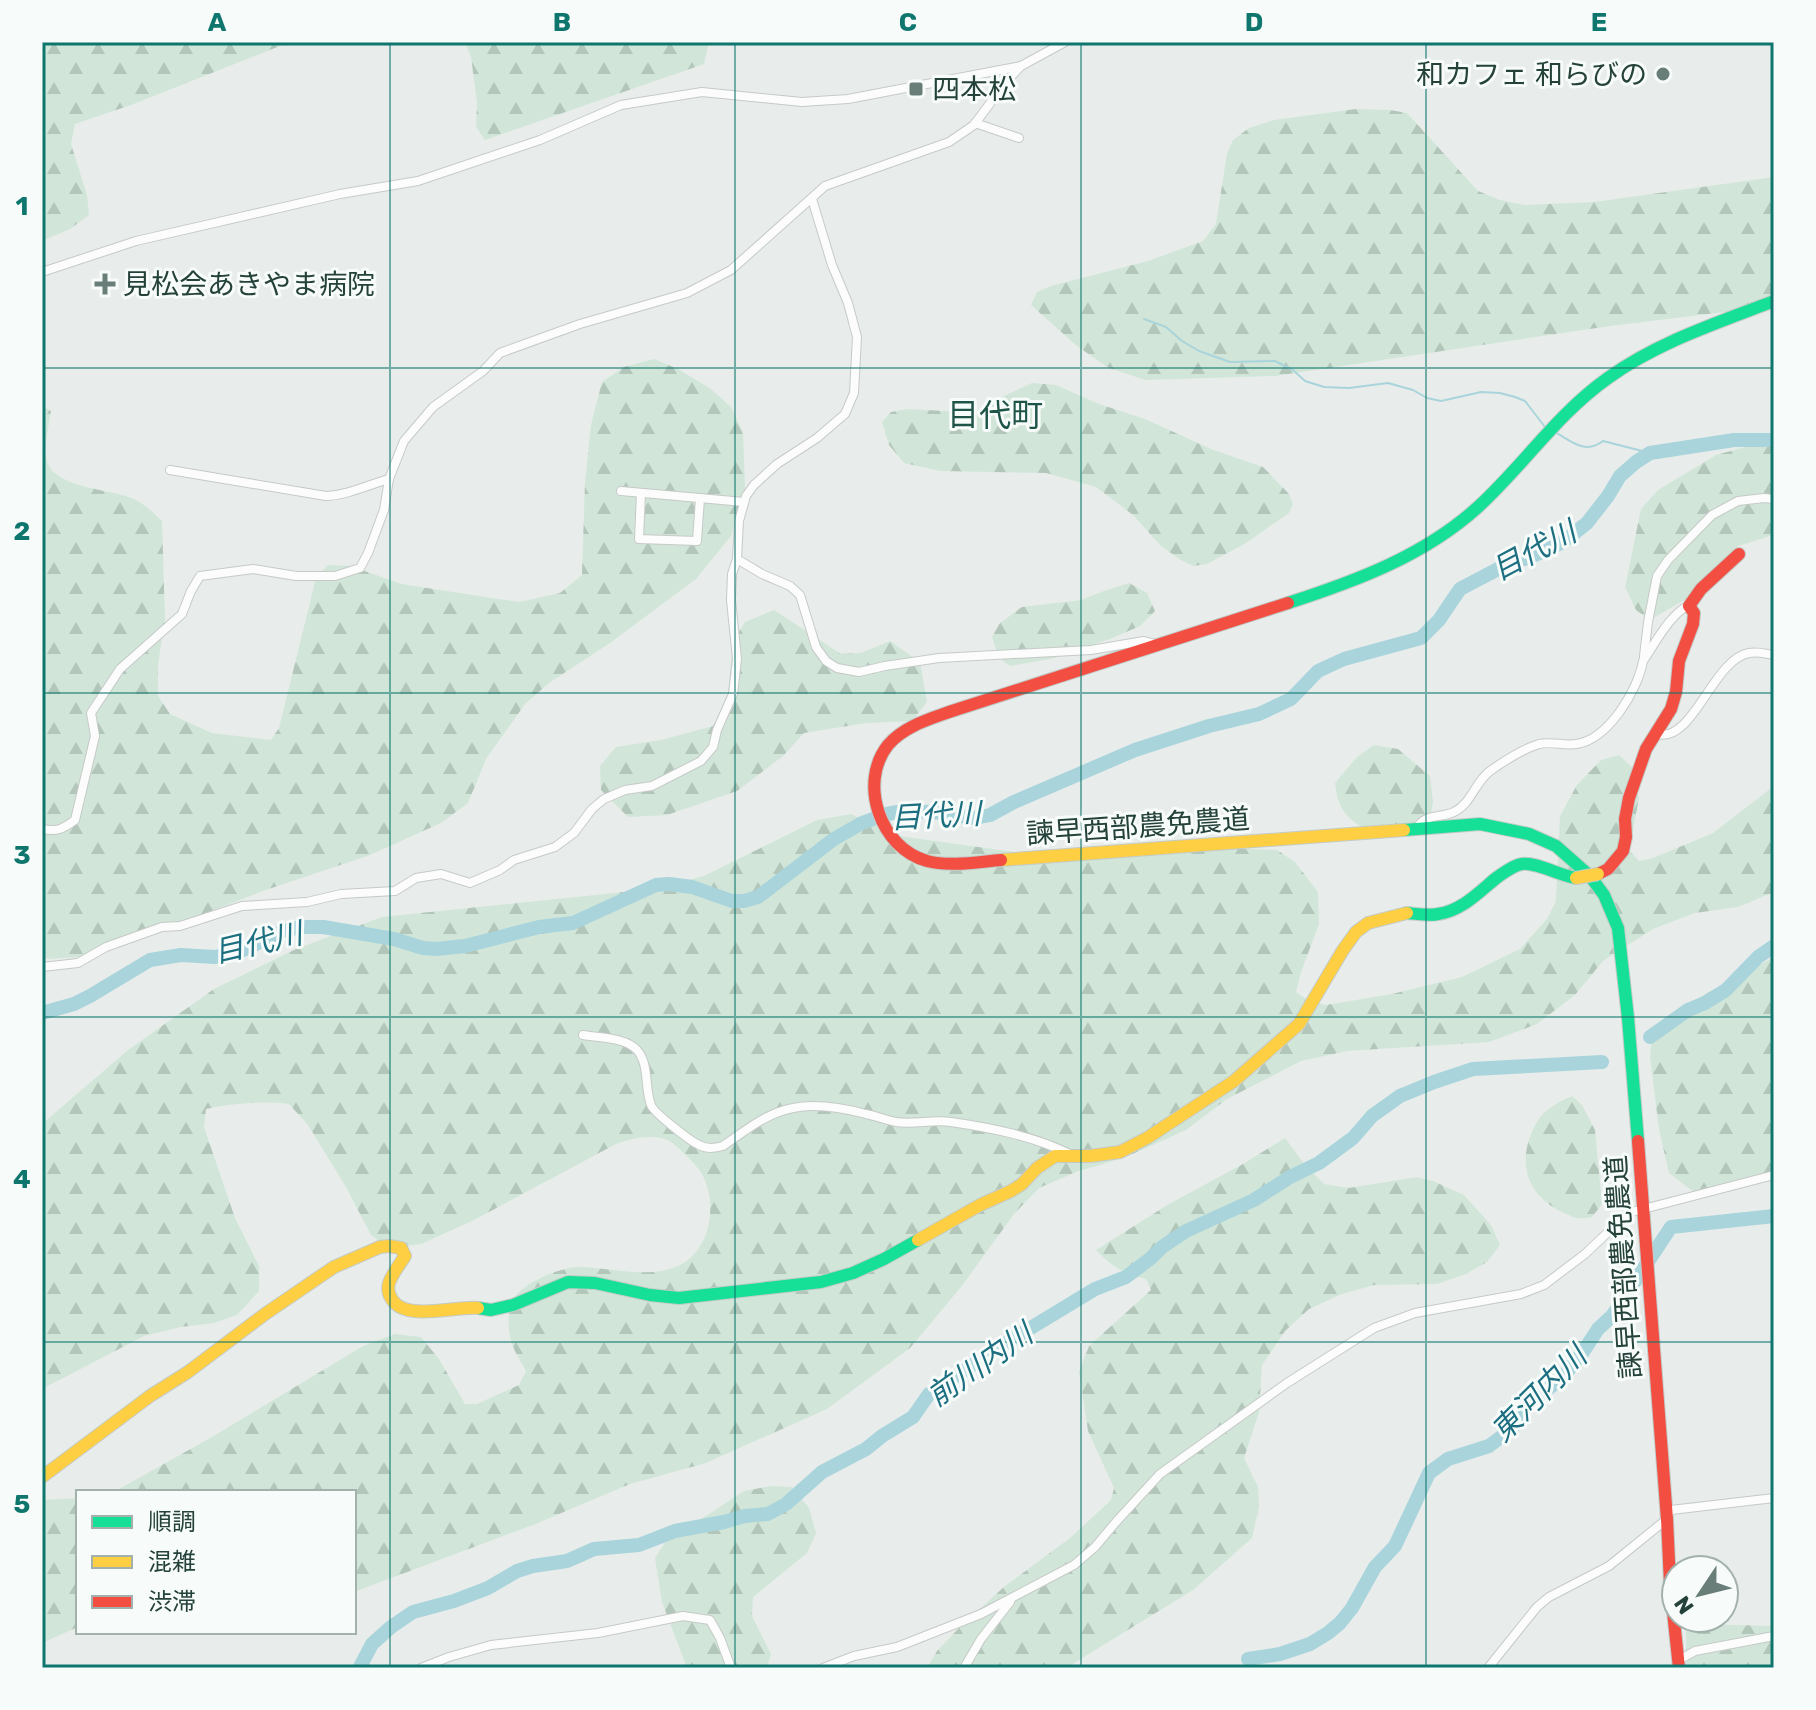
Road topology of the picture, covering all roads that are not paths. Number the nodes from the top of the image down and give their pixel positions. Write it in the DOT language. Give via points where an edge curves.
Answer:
graph roads {
  1 [pos="1065,42"];
  2 [pos="1021,66"];
  3 [pos="975,123"];
  4 [pos="1019,138"];
  5 [pos="812,199"];
  6 [pos="42,272"];
  7 [pos="1774,301"];
  8 [pos="170,470"];
  9 [pos="389,479"];
  10 [pos="621,491"];
  11 [pos="641,493"];
  12 [pos="700,498"];
  13 [pos="1774,499"];
  14 [pos="744,502"];
  15 [pos="1739,554"];
  16 [pos="737,559"];
  17 [pos="1689,606"];
  18 [pos="1160,645"];
  19 [pos="1774,655"];
  20 [pos="1643,661"];
  21 [pos="1657,734"];
  22 [pos="42,829"];
  23 [pos="1417,829"];
  24 [pos="42,967"];
  25 [pos="583,1035"];
  26 [pos="1076,1157"];
  27 [pos="1774,1175"];
  28 [pos="1643,1208"];
  29 [pos="42,1477"];
  30 [pos="1774,1498"];
  31 [pos="1667,1519"];
  32 [pos="1013,1598"];
  33 [pos="1774,1636"];
  34 [pos="1679,1664"];
  35 [pos="421,1668"];
  36 [pos="731,1668"];
  37 [pos="823,1668"];
  38 [pos="964,1668"];
  39 [pos="1488,1668"];
  1 -- 2 [label="street"];
  2 -- 3 [label="street"];
  2 -- 6 [label="street" via="848,99 802,102 702,92 621,105 540,140 418,181 136,241"];
  3 -- 4 [label="street"];
  3 -- 5 [label="street" via="949,142 825,186"];
  5 -- 9 [label="street" via="731,270 687,293 500,353 433,407 404,441"];
  5 -- 14 [label="street" via="857,337 854,393 845,414 777,464"];
  7 -- 18 [label="street, 諫早西部農免農道" via="1640,356 1604,380 1472,513 1413,553 1366,577"];
  8 -- 9 [label="street" via="326,496"];
  9 -- 22 [label="street" via="384,510 360,568 335,576 253,569 200,576 182,614 120,669 91,713 95,736 75,820 63,829"];
  10 -- 11 [label="street"];
  11 -- 12 [label="street"];
  11 -- 12 [label="street" via="639,539 697,541"];
  12 -- 14 [label="street"];
  13 -- 20 [label="street" via="1738,501 1712,515 1668,560 1657,576"];
  14 -- 16 [label="street"];
  15 -- 17 [label="street"];
  16 -- 18 [label="street" via="800,595 816,647 837,668 859,672 939,658 1091,650 1144,641"];
  16 -- 24 [label="street" via="731,600 737,659 733,694 713,747 701,761 652,786 604,799 555,847 514,860 470,883 441,874 416,878 395,891 242,906 162,927 78,963"];
  17 -- 20 [label="street" via="1674,616"];
  17 -- 21 [label="street" via="1693,624 1679,661 1671,709"];
  18 -- 23 [label="street, 諫早西部農免農道" via="963,707 900,734 883,752 873,791 883,826 910,854 946,862"];
  19 -- 21 [label="street" via="1739,656 1692,717 1674,732"];
  20 -- 23 [label="street" via="1613,721 1593,739 1541,743 1524,751 1489,772 1467,803 1452,813 1424,819"];
  21 -- 26 [label="street, bridge" via="1646,749 1629,798 1623,851 1608,869 1576,878 1522,864 1448,912 1406,913 1368,923 1343,950 1299,1024 1234,1081 1120,1152"];
  23 -- 28 [label="street, 諫早西部農免農道" via="1480,824 1529,834 1572,859 1604,895 1618,928"];
  25 -- 26 [label="street" via="635,1048 642,1058 651,1106 700,1146 723,1146 768,1115 793,1108 836,1107 895,1122 949,1122 1012,1133"];
  26 -- 29 [label="street" via="1055,1156 1011,1191 884,1259 821,1282 665,1298 577,1281 491,1310 419,1312 397,1306 389,1295 389,1284 405,1256 401,1248 380,1247 319,1276"];
  27 -- 28 [label="street"];
  28 -- 31 [label="street, 諫早西部農免農道"];
  28 -- 32 [label="street" via="1628,1213 1544,1285 1508,1297 1415,1313 1374,1328 1160,1474 1074,1565"];
  30 -- 31 [label="street" via="1671,1510"];
  31 -- 34 [label="street, 諫早西部農免農道"];
  31 -- 39 [label="street" via="1609,1566 1549,1597"];
  32 -- 37 [label="street" via="897,1647"];
  32 -- 38 [label="street"];
  33 -- 34 [label="street" via="1689,1653"];
  35 -- 36 [label="street" via="491,1645 598,1633 683,1616 710,1620"];
}
